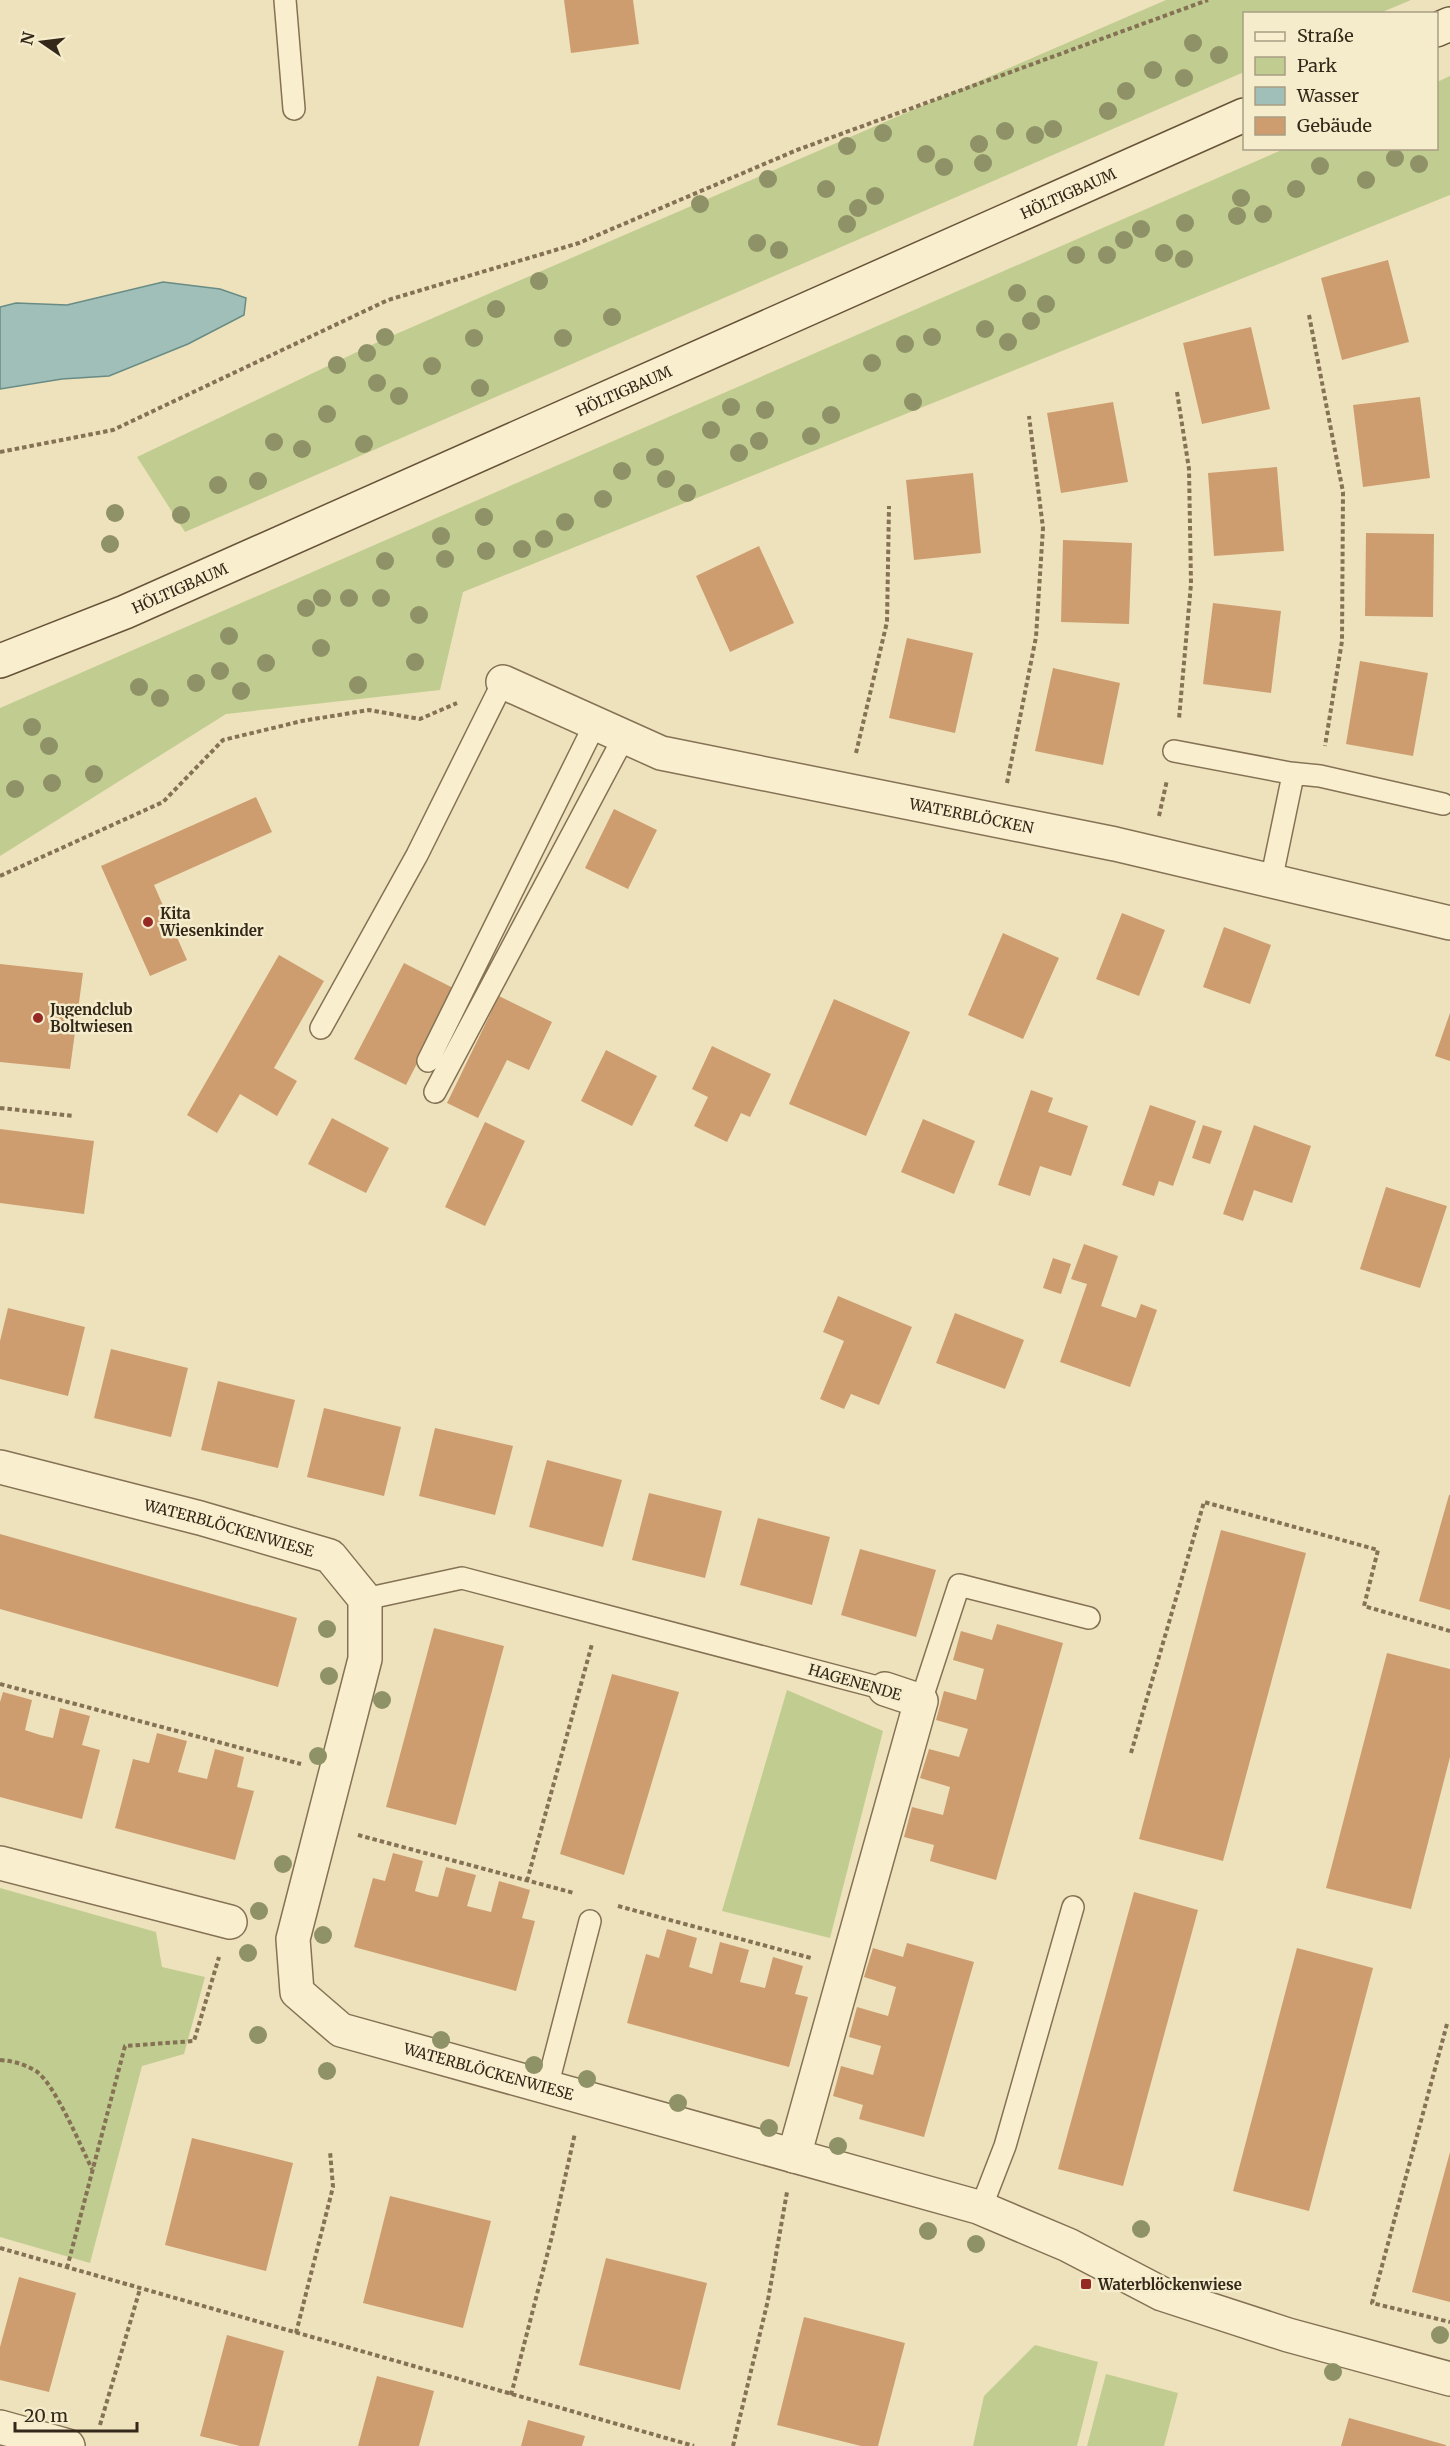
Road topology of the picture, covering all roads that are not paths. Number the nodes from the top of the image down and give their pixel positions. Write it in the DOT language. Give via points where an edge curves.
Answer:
graph roads {
  1 [pos="285,0"];
  2 [pos="294,109"];
  3 [pos="1243,116"];
  4 [pos="0,661"];
  5 [pos="503,682"];
  6 [pos="595,724"];
  7 [pos="624,737"];
  8 [pos="1174,751"];
  9 [pos="1290,773"];
  10 [pos="1443,804"];
  11 [pos="1270,881"];
  12 [pos="1450,923"];
  13 [pos="321,1028"];
  14 [pos="428,1061"];
  15 [pos="435,1092"];
  16 [pos="0,1467"];
  17 [pos="365,1599"];
  18 [pos="1089,1618"];
  19 [pos="885,1689"];
  20 [pos="921,1701"];
  21 [pos="0,1863"];
  22 [pos="1073,1907"];
  23 [pos="590,1921"];
  24 [pos="230,1922"];
  25 [pos="547,2087"];
  26 [pos="794,2156"];
  27 [pos="981,2208"];
  28 [pos="1450,2379"];
  29 [pos="0,2427"];
  30 [pos="68,2446"];
  1 -- 2 [label="lane"];
  3 -- 4 [label="street, HÖLTIGBAUM" via="125,612"];
  5 -- 6 [label="street, WATERBLÖCKEN"];
  5 -- 13 [label="lane" via="417,855"];
  6 -- 7 [label="street, WATERBLÖCKEN"];
  6 -- 14 [label="lane"];
  7 -- 11 [label="street, WATERBLÖCKEN" via="661,753 1151,852"];
  7 -- 15 [label="lane"];
  8 -- 9 [label="lane"];
  9 -- 10 [label="lane" via="1320,776"];
  9 -- 11 [label="lane" via="1292,780"];
  11 -- 12 [label="street, WATERBLÖCKEN"];
  16 -- 17 [label="street, WATERBLÖCKENWIESE" via="330,1556"];
  17 -- 19 [label="lane, HAGENENDE" via="462,1578"];
  17 -- 25 [label="street, WATERBLÖCKENWIESE" via="365,1659 293,1939 297,1992 341,2030"];
  18 -- 20 [label="lane" via="959,1585"];
  19 -- 20 [label="street, HAGENENDE"];
  20 -- 26 [label="street, HAGENENDE"];
  21 -- 24 [label="street"];
  22 -- 27 [label="lane" via="1005,2146"];
  23 -- 25 [label="lane"];
  25 -- 26 [label="street, WATERBLÖCKENWIESE"];
  26 -- 27 [label="street, WATERBLÖCKENWIESE"];
  27 -- 28 [label="street, WATERBLÖCKENWIESE" via="1068,2245 1161,2294 1288,2335"];
  29 -- 30 [label="street"];
}
